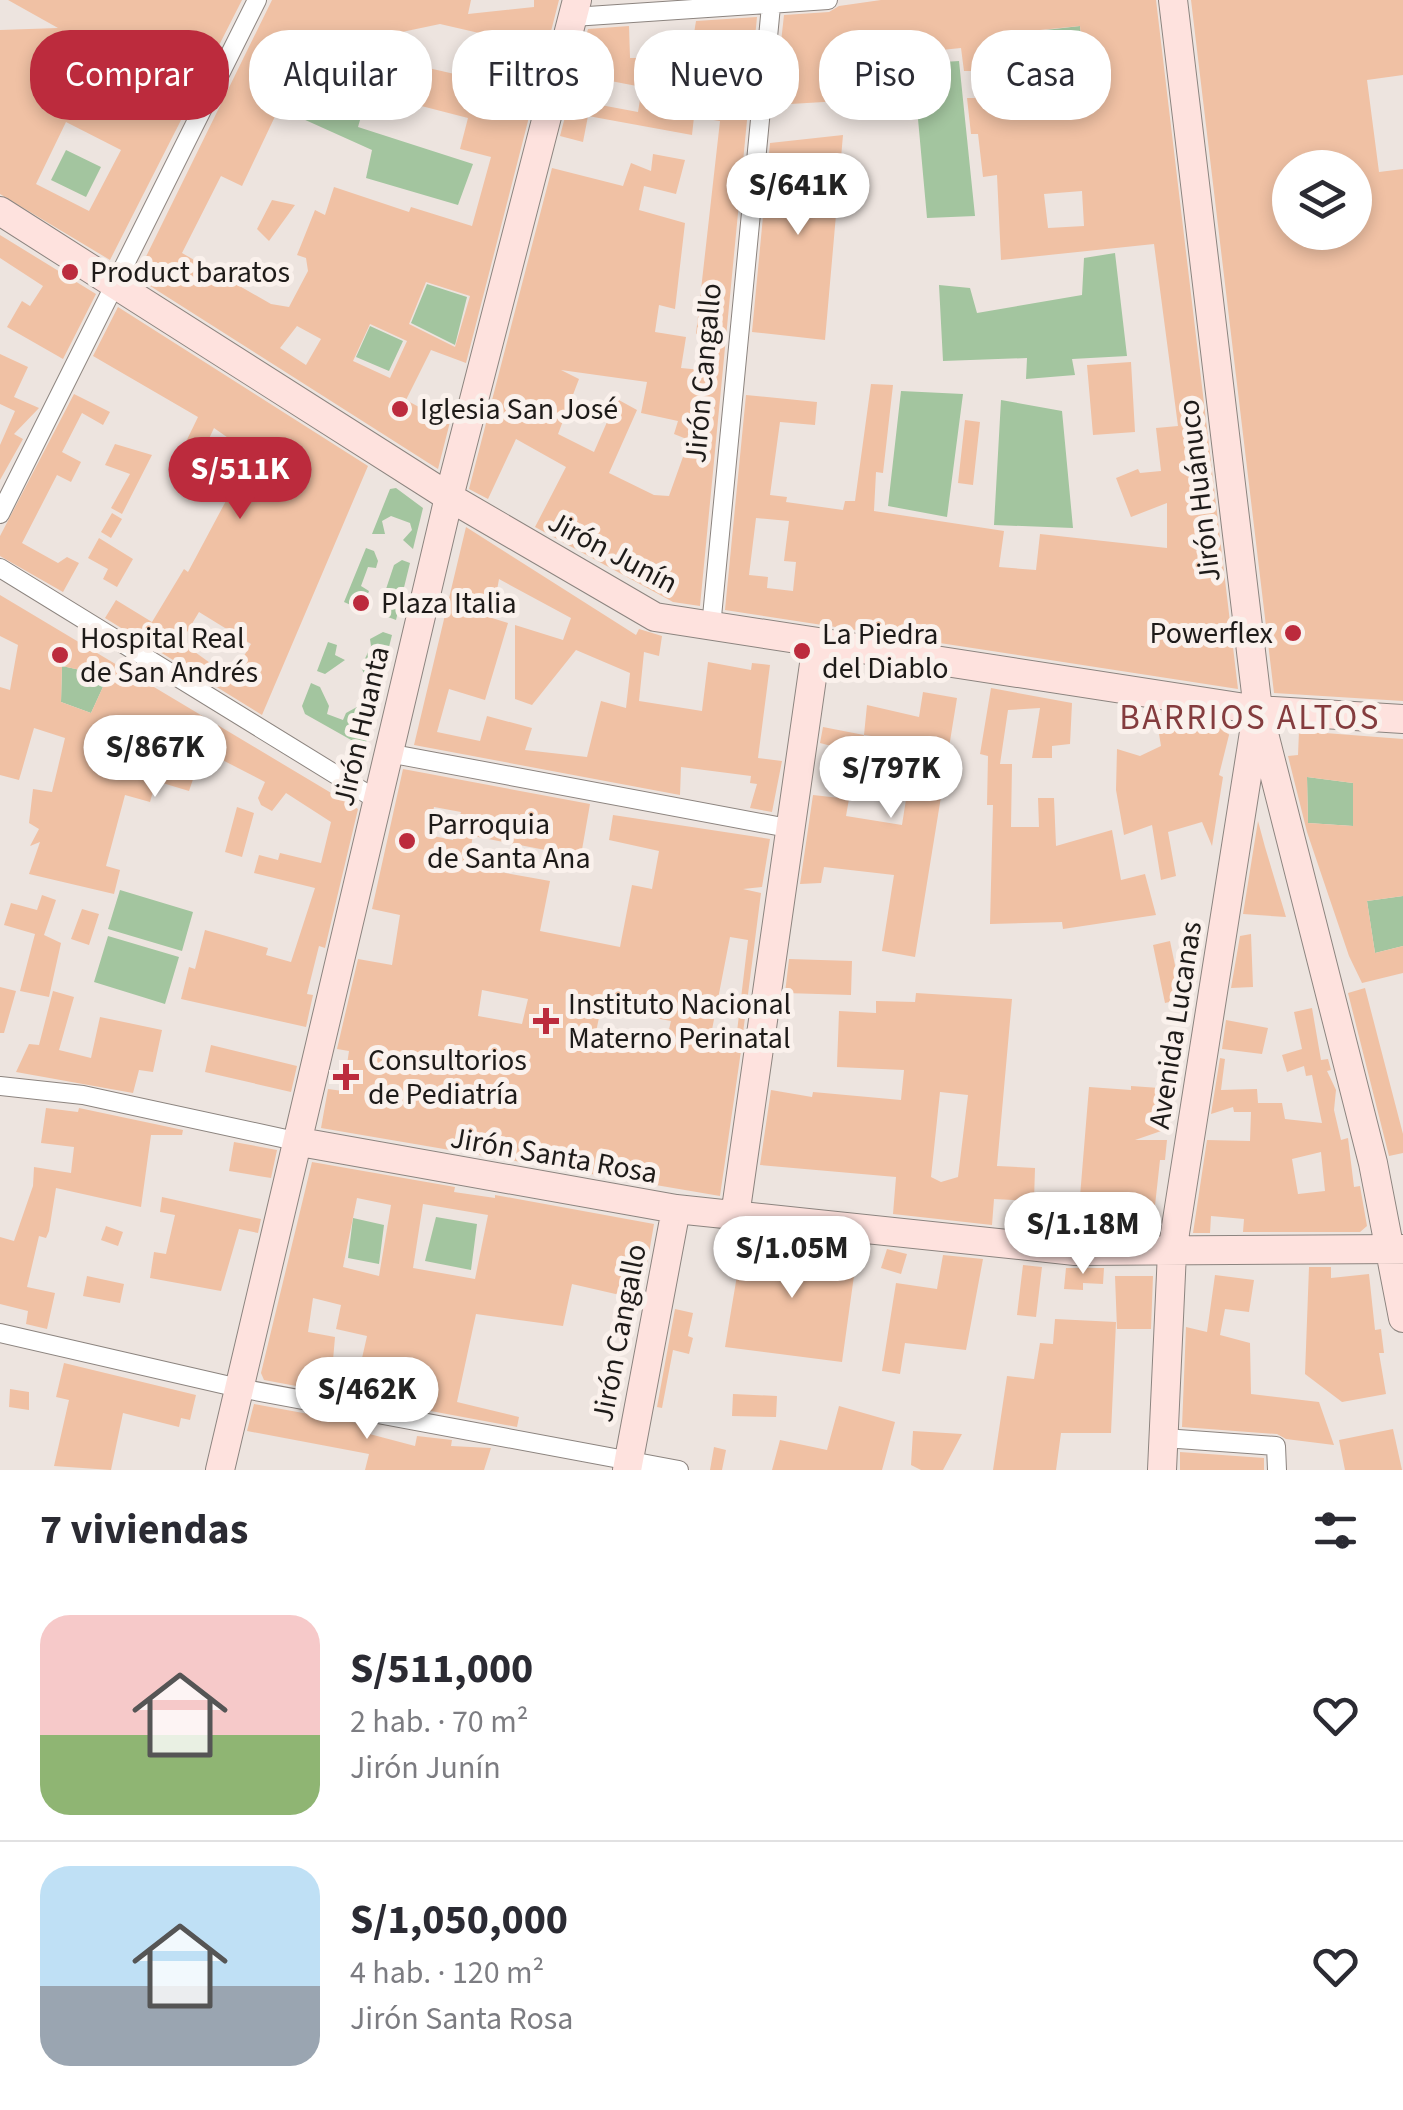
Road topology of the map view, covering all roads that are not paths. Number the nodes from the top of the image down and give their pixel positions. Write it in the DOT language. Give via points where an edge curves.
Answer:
graph roads {
  1 [pos="257,0"];
  2 [pos="828,0"];
  3 [pos="1173,0"];
  4 [pos="771,6"];
  5 [pos="575,9"];
  6 [pos="0,211"];
  7 [pos="118,283"];
  8 [pos="449,497"];
  9 [pos="0,514"];
  10 [pos="0,568"];
  11 [pos="711,627"];
  12 [pos="816,643"];
  13 [pos="1258,710"];
  14 [pos="1403,719"];
  15 [pos="388,753"];
  16 [pos="378,800"];
  17 [pos="793,829"];
  18 [pos="0,1086"];
  19 [pos="300,1142"];
  20 [pos="676,1209"];
  21 [pos="735,1216"];
  22 [pos="1398,1249"];
  23 [pos="1172,1252"];
  24 [pos="1403,1318"];
  25 [pos="0,1333"];
  26 [pos="238,1388"];
  27 [pos="1164,1438"];
  28 [pos="628,1464"];
  29 [pos="220,1470"];
  30 [pos="679,1470"];
  31 [pos="1162,1470"];
  32 [pos="1277,1470"];
  1 -- 7 [label="street"];
  2 -- 4 [label="street"];
  3 -- 13 [label="street, Jirón Huánuco"];
  4 -- 5 [label="street"];
  4 -- 11 [label="street, Jirón Cangallo"];
  5 -- 8 [label="street, Jirón Huanta"];
  6 -- 7 [label="street, Jirón Junín"];
  7 -- 8 [label="street, Jirón Junín"];
  7 -- 9 [label="street"];
  8 -- 11 [label="street, Jirón Junín" via="655,616"];
  8 -- 15 [label="street, Jirón Huanta"];
  10 -- 16 [label="street"];
  11 -- 12 [label="street, Jirón Junín"];
  12 -- 13 [label="street, Jirón Junín"];
  12 -- 17 [label="street"];
  13 -- 14 [label="street, Jirón Junín"];
  13 -- 22 [label="street, Jirón Huánuco"];
  13 -- 23 [label="street, Avenida Lucanas"];
  15 -- 16 [label="street, Jirón Huanta"];
  15 -- 17 [label="street"];
  16 -- 19 [label="street, Jirón Huanta"];
  17 -- 21 [label="street"];
  18 -- 19 [label="street, Jirón Santa Rosa" via="82,1095"];
  19 -- 20 [label="street, Jirón Santa Rosa"];
  19 -- 26 [label="street, Jirón Huanta"];
  20 -- 21 [label="street, Jirón Santa Rosa"];
  20 -- 28 [label="street, Jirón Cangallo"];
  21 -- 23 [label="street, Jirón Santa Rosa" via="1075,1250"];
  22 -- 23 [label="street, Jirón Santa Rosa"];
  22 -- 24 [label="street, Jirón Huánuco"];
  23 -- 27 [label="street, Avenida Lucanas"];
  25 -- 26 [label="street"];
  26 -- 28 [label="street"];
  26 -- 29 [label="street, Jirón Huanta"];
  27 -- 31 [label="street, Avenida Lucanas"];
  27 -- 32 [label="street" via="1276,1446"];
  28 -- 30 [label="street"];
}
